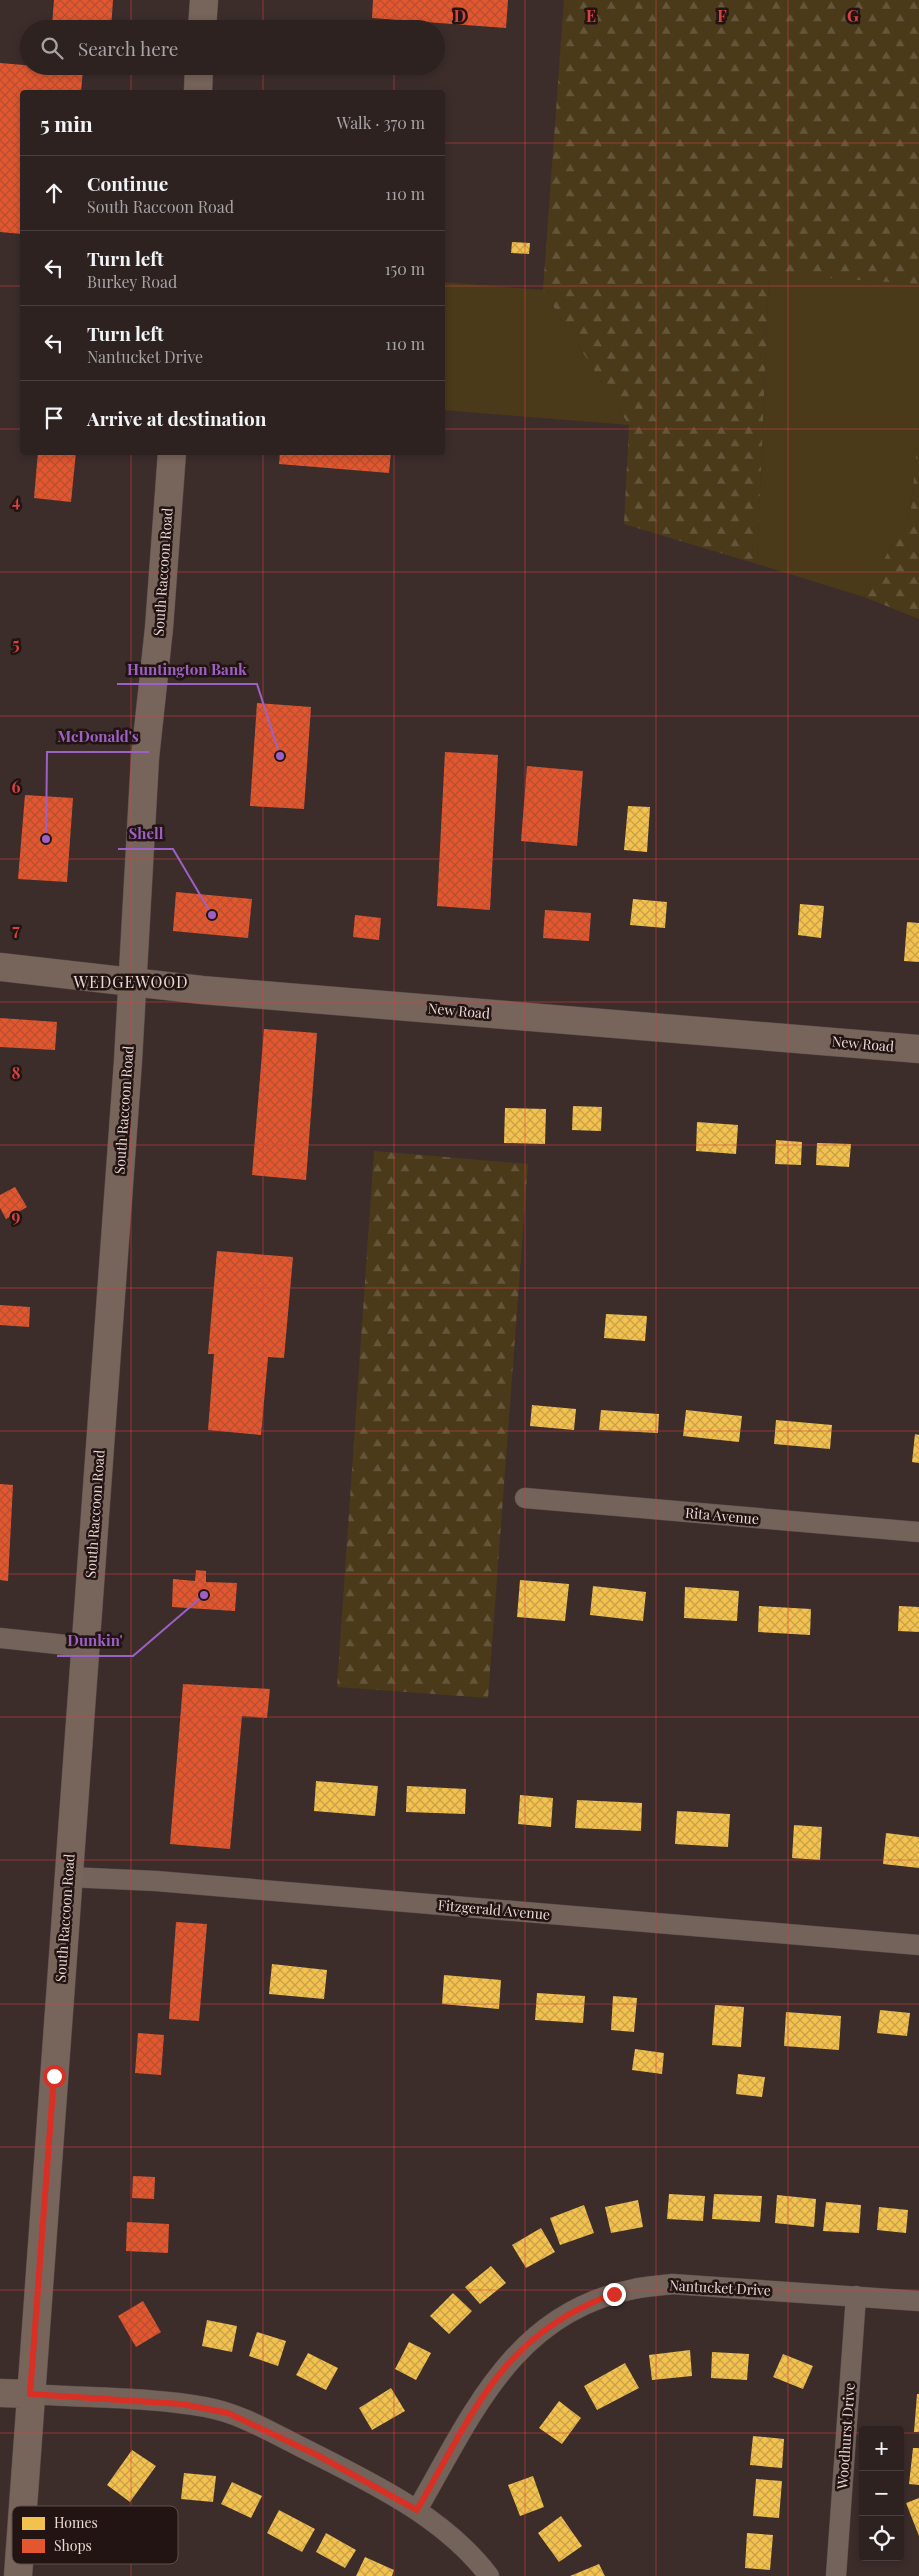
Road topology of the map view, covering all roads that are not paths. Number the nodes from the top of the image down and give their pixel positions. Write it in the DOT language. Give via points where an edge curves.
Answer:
graph roads {
  1 [pos="204,0"];
  2 [pos="203,20"];
  3 [pos="199,75"];
  4 [pos="198,90"];
  5 [pos="172,455"];
  6 [pos="0,967"];
  7 [pos="132,982"];
  8 [pos="919,1049"];
  9 [pos="525,1498"];
  10 [pos="919,1532"];
  11 [pos="0,1638"];
  12 [pos="85,1646"];
  13 [pos="68,1877"];
  14 [pos="919,1945"];
  15 [pos="856,2296"];
  16 [pos="919,2301"];
  17 [pos="0,2392"];
  18 [pos="30,2394"];
  19 [pos="23,2506"];
  20 [pos="417,2510"];
  21 [pos="489,2576"];
  22 [pos="836,2576"];
  1 -- 2 [label="street"];
  3 -- 4 [label="street"];
  5 -- 7 [label="street, South Raccoon Road" via="159,628 145,758"];
  6 -- 7 [label="street, New Road"];
  7 -- 8 [label="street, New Road"];
  7 -- 12 [label="street, South Raccoon Road"];
  9 -- 10 [label="street, Rita Avenue"];
  11 -- 12 [label="street"];
  12 -- 13 [label="street, South Raccoon Road"];
  13 -- 14 [label="street, Fitzgerald Avenue" via="165,1882"];
  13 -- 18 [label="street, South Raccoon Road"];
  15 -- 16 [label="street, Nantucket Drive"];
  15 -- 20 [label="street, Nantucket Drive" via="672,2284 634,2289 595,2301 544,2329 506,2364 489,2386"];
  15 -- 22 [label="street, Woodhurst Drive"];
  17 -- 18 [label="street"];
  18 -- 19 [label="street, South Raccoon Road"];
  18 -- 20 [label="street" via="182,2404 228,2413 319,2456"];
  20 -- 21 [label="street" via="457,2542"];
}
